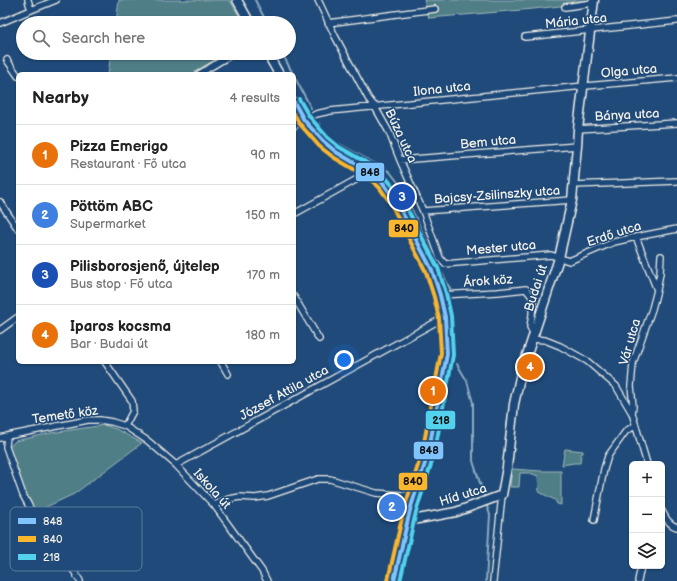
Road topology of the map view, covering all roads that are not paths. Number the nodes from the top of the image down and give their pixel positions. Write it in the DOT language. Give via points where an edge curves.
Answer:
graph roads {
  1 [pos="28,0"];
  2 [pos="56,0"];
  3 [pos="237,0"];
  4 [pos="318,0"];
  5 [pos="593,2"];
  6 [pos="565,7"];
  7 [pos="435,9"];
  8 [pos="31,10"];
  9 [pos="16,16"];
  10 [pos="17,16"];
  11 [pos="246,16"];
  12 [pos="677,21"];
  13 [pos="0,23"];
  14 [pos="328,23"];
  15 [pos="590,30"];
  16 [pos="525,37"];
  17 [pos="8,60"];
  18 [pos="222,60"];
  19 [pos="271,60"];
  20 [pos="202,72"];
  21 [pos="278,72"];
  22 [pos="16,73"];
  23 [pos="677,78"];
  24 [pos="583,86"];
  25 [pos="296,106"];
  26 [pos="375,107"];
  27 [pos="304,120"];
  28 [pos="677,123"];
  29 [pos="296,125"];
  30 [pos="578,129"];
  31 [pos="577,146"];
  32 [pos="400,160"];
  33 [pos="370,172"];
  34 [pos="677,181"];
  35 [pos="573,185"];
  36 [pos="572,200"];
  37 [pos="0,202"];
  38 [pos="423,211"];
  39 [pos="296,213"];
  40 [pos="16,226"];
  41 [pos="677,229"];
  42 [pos="636,237"];
  43 [pos="661,256"];
  44 [pos="559,258"];
  45 [pos="445,264"];
  46 [pos="657,290"];
  47 [pos="440,295"];
  48 [pos="296,299"];
  49 [pos="445,317"];
  50 [pos="16,318"];
  51 [pos="0,330"];
  52 [pos="533,337"];
  53 [pos="319,339"];
  54 [pos="106,364"];
  55 [pos="222,364"];
  56 [pos="228,374"];
  57 [pos="632,413"];
  58 [pos="124,426"];
  59 [pos="635,426"];
  60 [pos="7,436"];
  61 [pos="0,438"];
  62 [pos="646,461"];
  63 [pos="176,465"];
  64 [pos="502,495"];
  65 [pos="414,496"];
  66 [pos="214,504"];
  67 [pos="29,507"];
  68 [pos="665,516"];
  69 [pos="594,520"];
  70 [pos="407,521"];
  71 [pos="677,527"];
  72 [pos="640,569"];
  73 [pos="71,571"];
  74 [pos="80,581"];
  75 [pos="267,581"];
  76 [pos="394,581"];
  77 [pos="493,581"];
  78 [pos="638,581"];
  1 -- 8 [label="street"];
  2 -- 8 [label="street"];
  3 -- 11 [label="street"];
  4 -- 14 [label="street, Búza utca"];
  5 -- 6 [label="street"];
  5 -- 15 [label="street, Budai út"];
  7 -- 14 [label="street"];
  8 -- 10 [label="street"];
  9 -- 13 [label="street"];
  12 -- 15 [label="street, Mária utca"];
  14 -- 26 [label="street, Búza utca"];
  15 -- 16 [label="street, Mária utca"];
  15 -- 24 [label="street, Budai út"];
  17 -- 22 [label="street"];
  18 -- 20 [label="street"];
  19 -- 21 [label="street"];
  23 -- 24 [label="street, Olga utca"];
  24 -- 26 [label="street, Ilona utca"];
  24 -- 30 [label="street, Budai út"];
  25 -- 27 [label="street"];
  26 -- 27 [label="street, Ilona utca" via="323,112"];
  26 -- 32 [label="street, Búza utca"];
  27 -- 29 [label="street, Ilona utca"];
  27 -- 33 [label="street" via="336,152"];
  28 -- 30 [label="street, Bánya utca"];
  30 -- 31 [label="street, Budai út"];
  31 -- 32 [label="street, Bem utca"];
  31 -- 35 [label="street, Budai út"];
  32 -- 38 [label="street, Búza utca"];
  33 -- 39 [label="street"];
  33 -- 47 [label="street" via="395,199 432,270"];
  34 -- 35 [label="street"];
  35 -- 36 [label="street, Budai út"];
  36 -- 38 [label="street, Bajcsy-Zsilinszky utca"];
  36 -- 44 [label="street, Budai út"];
  37 -- 40 [label="street"];
  38 -- 45 [label="street, Búza utca" via="440,258"];
  41 -- 42 [label="street, Erdő utca"];
  42 -- 44 [label="street, Erdő utca" via="614,242 569,261"];
  42 -- 46 [label="street"];
  43 -- 46 [label="street, Vár utca"];
  44 -- 45 [label="street, Mester utca" via="551,255"];
  44 -- 52 [label="street, Budai út"];
  46 -- 57 [label="street, Vár utca" via="633,363"];
  47 -- 49 [label="street"];
  47 -- 52 [label="street, Árok köz" via="526,289 533,298 530,326"];
  48 -- 53 [label="street"];
  49 -- 63 [label="street, József Attila utca"];
  49 -- 65 [label="street" via="447,354 428,454"];
  50 -- 51 [label="street"];
  52 -- 57 [label="street" via="560,346 587,361 616,386"];
  52 -- 64 [label="street, Budai út" via="514,404"];
  54 -- 58 [label="street" via="132,401 133,411"];
  55 -- 56 [label="street"];
  57 -- 59 [label="street, Vár utca"];
  58 -- 60 [label="street, Temető köz" via="88,420"];
  58 -- 63 [label="street, Iskola út" via="148,441"];
  59 -- 62 [label="street, Vár utca"];
  59 -- 69 [label="street" via="626,431 608,456"];
  60 -- 61 [label="street, Temető köz"];
  60 -- 67 [label="street" via="6,447"];
  63 -- 66 [label="street, Iskola út"];
  64 -- 70 [label="street, Híd utca" via="456,512"];
  64 -- 77 [label="street, Budai út"];
  65 -- 66 [label="street" via="376,493 330,479 318,479 268,496 240,497"];
  65 -- 70 [label="street"];
  66 -- 75 [label="street, Iskola út"];
  68 -- 71 [label="street"];
  70 -- 76 [label="street"];
  72 -- 78 [label="street"];
  73 -- 74 [label="street"];
}
